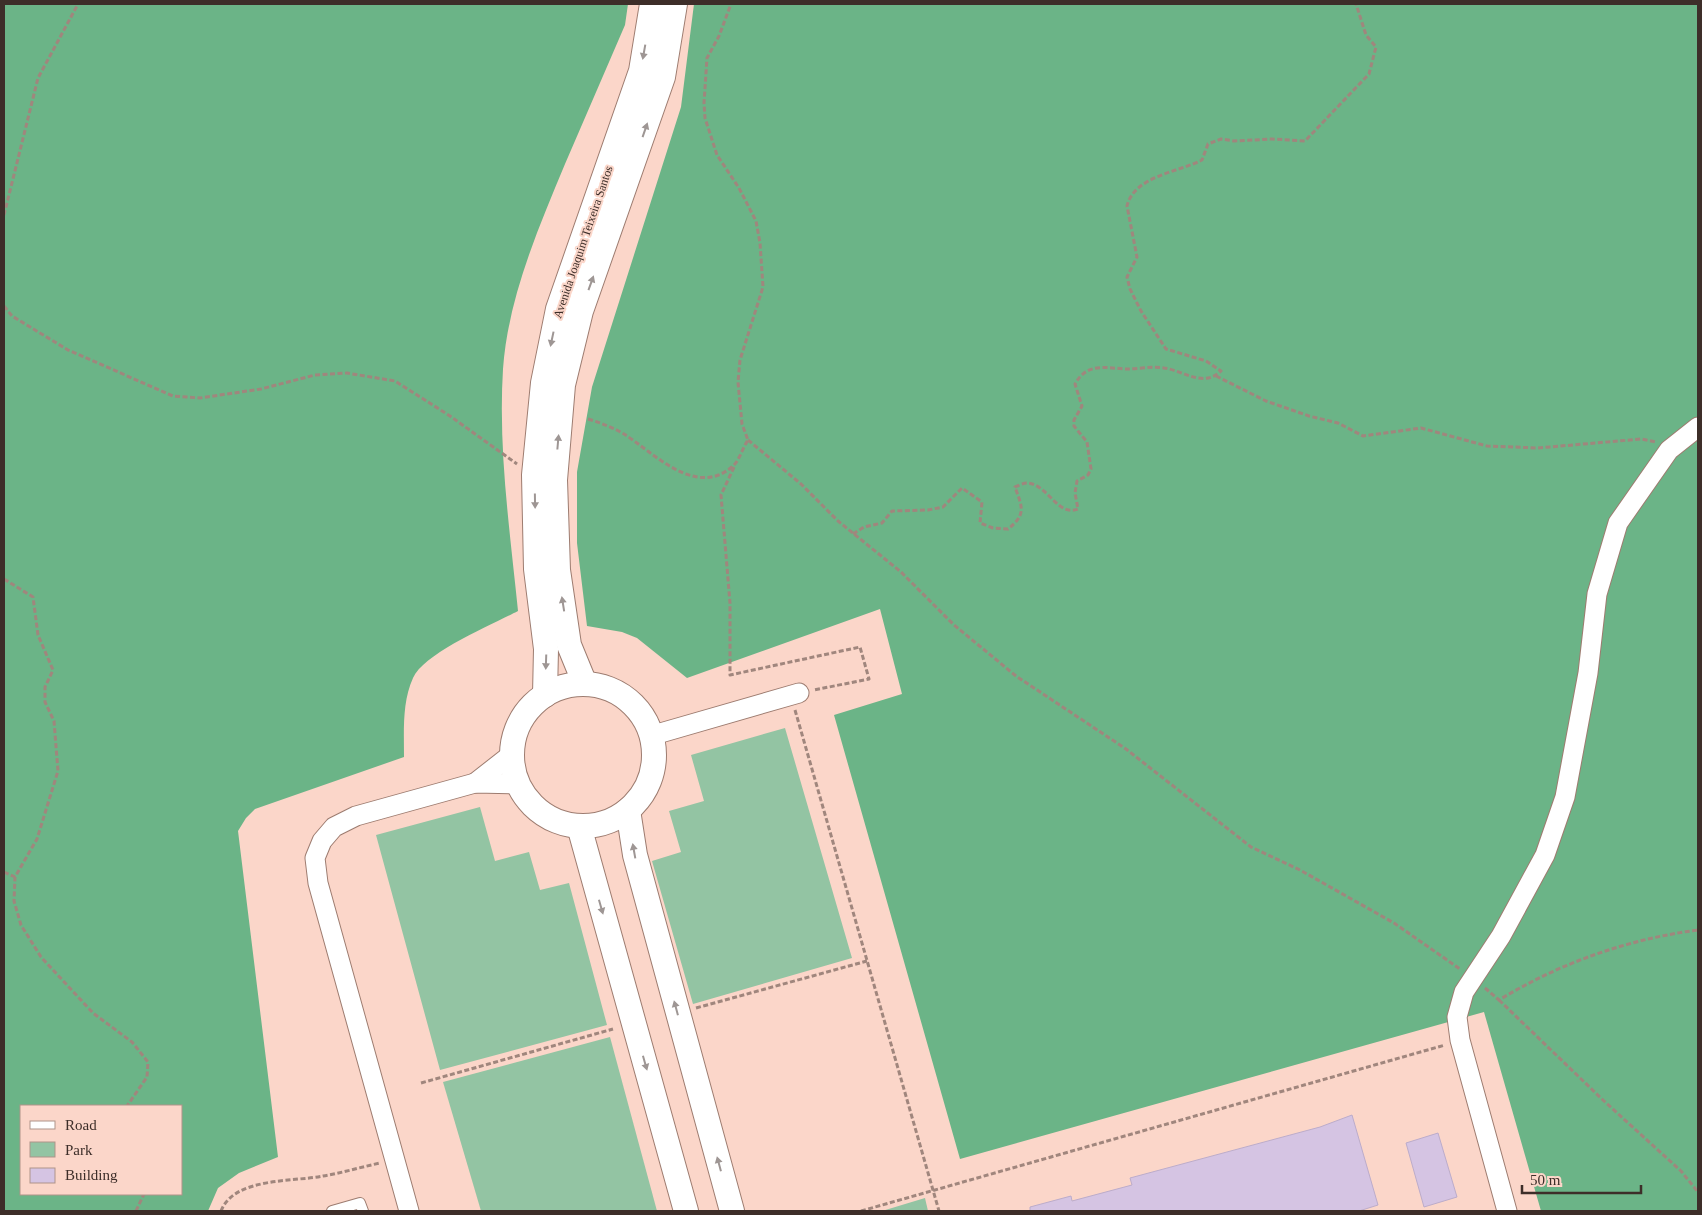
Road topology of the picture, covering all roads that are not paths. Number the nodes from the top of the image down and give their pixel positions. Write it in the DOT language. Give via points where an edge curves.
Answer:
graph roads {
  1 [pos="652,4"];
  2 [pos="675,4"];
  3 [pos="1698,427"];
  4 [pos="585,684"];
  5 [pos="545,694"];
  6 [pos="795,694"];
  7 [pos="650,736"];
  8 [pos="512,754"];
  9 [pos="475,783"];
  10 [pos="518,784"];
  11 [pos="628,810"];
  12 [pos="579,826"];
  13 [pos="332,1211"];
  14 [pos="363,1211"];
  15 [pos="409,1211"];
  16 [pos="686,1211"];
  17 [pos="732,1211"];
  18 [pos="1507,1211"];
  1 -- 5 [label="street, Avenida Joaquim Teixeira Santos, one-way" via="641,71 558,309 543,383 534,475 536,569 546,649"];
  4 -- 2 [label="street, Avenida Joaquim Teixeira Santos, one-way" via="569,645 558,570 555,480 563,385 581,311 663,77"];
  3 -- 18 [label="street" via="1669,450 1618,523 1597,594 1588,672 1565,797 1546,855 1458,1007 1460,1040"];
  4 -- 5 [label="street" via="564,686"];
  4 -- 7 [label="street" via="609,689 630,702 645,721"];
  5 -- 8 [label="street" via="523,717 516,731"];
  6 -- 7 [label="street"];
  7 -- 11 [label="street" via="653,769 644,792"];
  8 -- 9 [label="street"];
  8 -- 10 [label="street"];
  9 -- 10 [label="street"];
  9 -- 15 [label="street" via="356,816 334,827 322,841 316,858 318,884"];
  10 -- 12 [label="street" via="543,813 560,822"];
  11 -- 12 [label="street" via="596,825"];
  17 -- 11 [label="street, one-way" via="634,855"];
  12 -- 16 [label="street, one-way"];
  13 -- 14 [label="lane" via="360,1203"];
}
